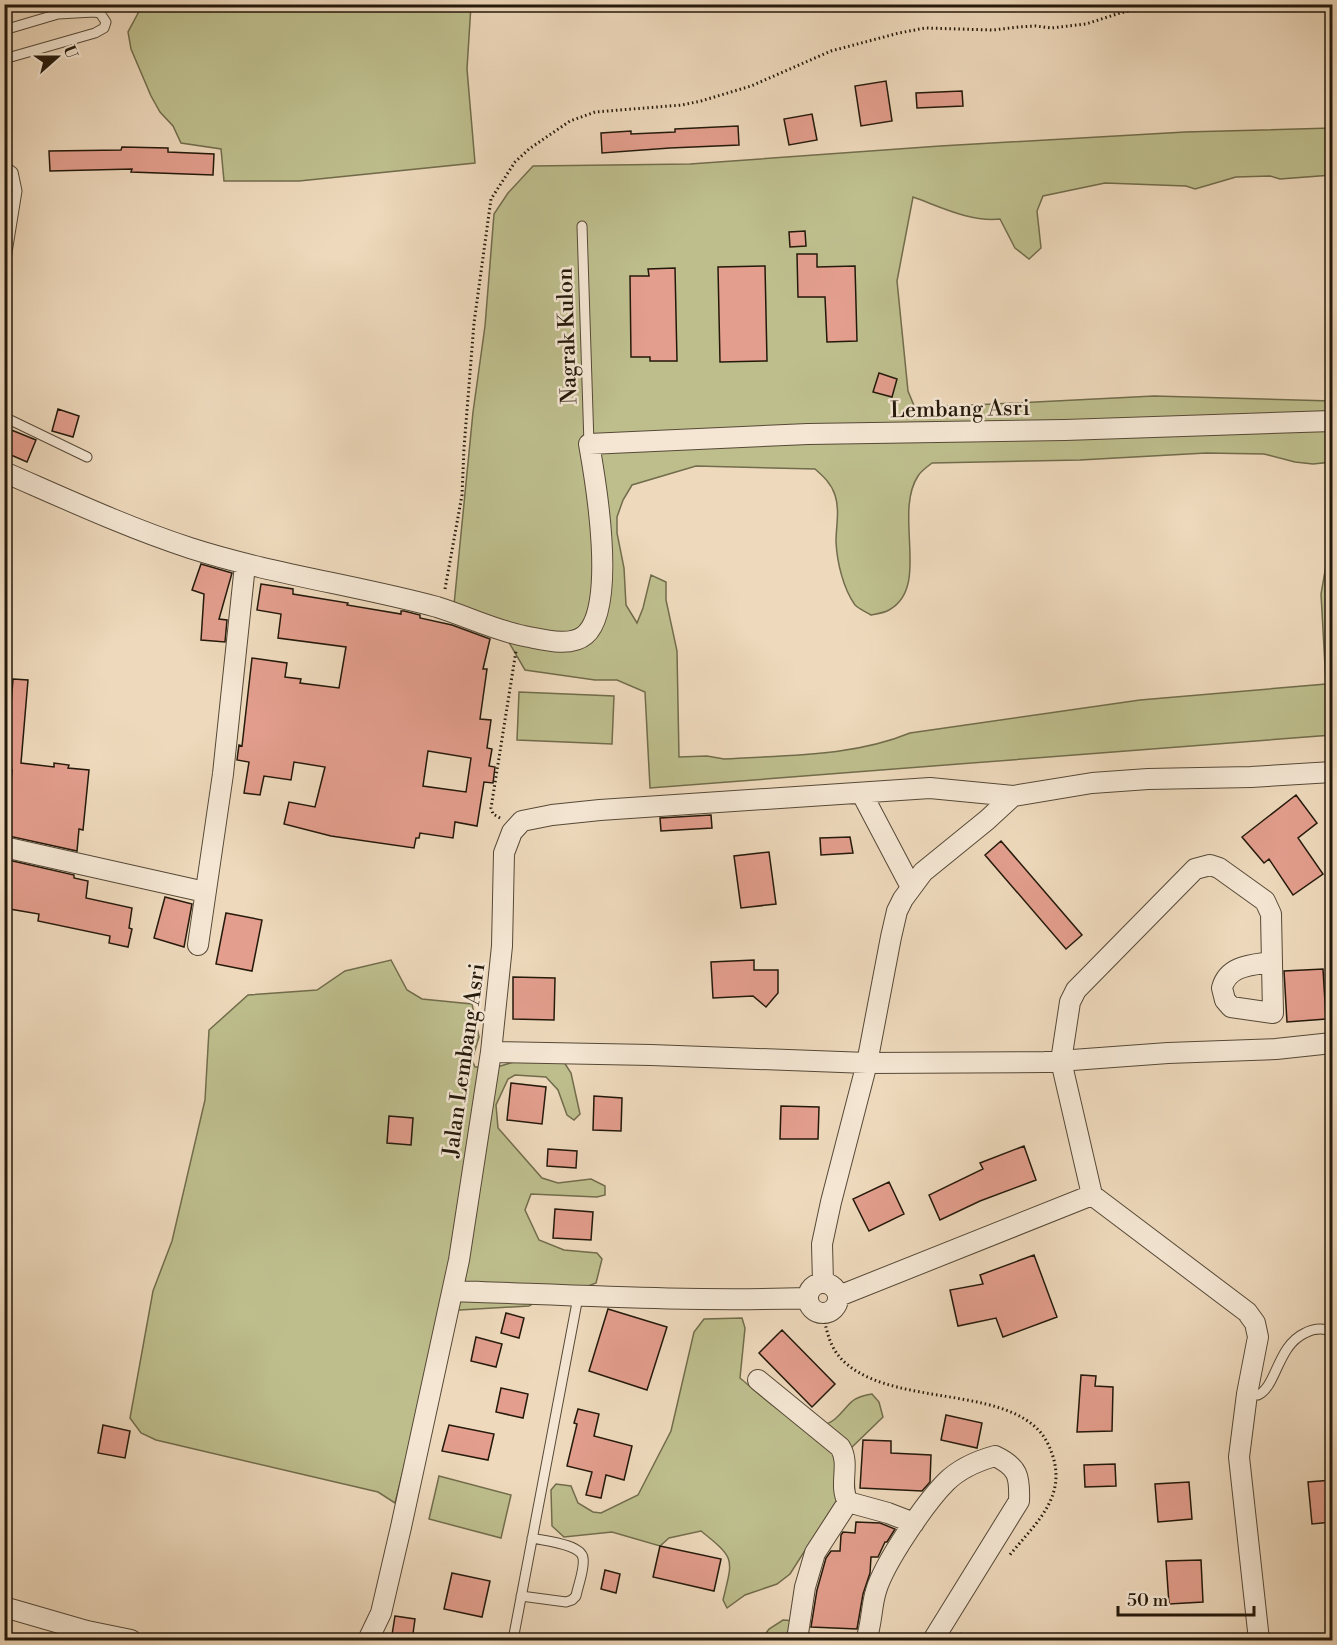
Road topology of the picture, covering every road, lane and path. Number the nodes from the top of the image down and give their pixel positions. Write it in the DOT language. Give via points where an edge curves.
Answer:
graph roads {
  1 [pos="1160,4"];
  2 [pos="4,30"];
  3 [pos="4,59"];
  4 [pos="4,165"];
  5 [pos="582,226"];
  6 [pos="4,271"];
  7 [pos="4,417"];
  8 [pos="1332,421"];
  9 [pos="590,444"];
  10 [pos="87,457"];
  11 [pos="4,472"];
  12 [pos="245,565"];
  13 [pos="437,608"];
  14 [pos="519,635"];
  15 [pos="1332,772"];
  16 [pos="862,794"];
  17 [pos="1013,796"];
  18 [pos="522,821"];
  19 [pos="4,846"];
  20 [pos="911,886"];
  21 [pos="206,892"];
  22 [pos="198,945"];
  23 [pos="1272,962"];
  24 [pos="1332,1043"];
  25 [pos="491,1053"];
  26 [pos="1061,1061"];
  27 [pos="867,1063"];
  28 [pos="1092,1195"];
  29 [pos="823,1282"];
  30 [pos="453,1291"];
  31 [pos="838,1296"];
  32 [pos="578,1297"];
  33 [pos="808,1298"];
  34 [pos="1332,1331"];
  35 [pos="758,1380"];
  36 [pos="1247,1394"];
  37 [pos="848,1502"];
  38 [pos="914,1523"];
  39 [pos="532,1538"];
  40 [pos="521,1596"];
  41 [pos="4,1607"];
  42 [pos="131,1641"];
  43 [pos="368,1641"];
  44 [pos="513,1641"];
  45 [pos="796,1641"];
  46 [pos="866,1641"];
  47 [pos="933,1641"];
  48 [pos="1259,1641"];
  1 -- 13 [label="path" via="1086,24 1051,28 925,28 899,33 831,51 751,86 701,101 595,112 570,121 529,149 515,162 491,199 474,323 462,495 445,590"];
  2 -- 3 [label="lane" via="58,14 100,13 106,22 95,33"];
  4 -- 6 [label="lane" via="13,172 17,191"];
  5 -- 9 [label="lane, Nagrak Kulon"];
  7 -- 10 [label="lane"];
  8 -- 9 [label="street, Lembang Asri" via="808,434"];
  9 -- 14 [label="street" via="603,573 600,604 592,626 582,638 573,641"];
  11 -- 12 [label="street" via="121,523"];
  12 -- 13 [label="street"];
  12 -- 21 [label="street"];
  13 -- 14 [label="street"];
  14 -- 18 [label="path" via="491,808 498,818"];
  15 -- 17 [label="street" via="1114,782"];
  16 -- 17 [label="street" via="930,788"];
  16 -- 18 [label="street" via="600,810"];
  16 -- 20 [label="street"];
  17 -- 20 [label="street"];
  18 -- 25 [label="street, Jalan Lembang Asri" via="512,832 504,853 502,946"];
  19 -- 21 [label="street"];
  20 -- 27 [label="street" via="897,911"];
  21 -- 22 [label="street"];
  23 -- 26 [label="street" via="1271,914 1267,904 1220,868 1210,865 1195,869 1076,990 1070,1002"];
  24 -- 26 [label="street"];
  25 -- 27 [label="street"];
  25 -- 30 [label="street, Jalan Lembang Asri"];
  26 -- 27 [label="street"];
  26 -- 28 [label="street"];
  27 -- 29 [label="street" via="822,1244"];
  28 -- 31 [label="street"];
  28 -- 36 [label="street" via="1247,1311 1258,1336"];
  29 -- 31 [label="street" via="833,1286"];
  29 -- 33 [label="street" via="812,1287"];
  30 -- 32 [label="street"];
  30 -- 43 [label="street, Jalan Lembang Asri" via="381,1613"];
  31 -- 33 [label="street" via="836,1307 825,1313 813,1310"];
  32 -- 33 [label="street"];
  32 -- 39 [label="lane"];
  34 -- 36 [label="lane" via="1312,1329 1299,1335 1288,1346 1266,1389 1258,1395"];
  35 -- 37 [label="street" via="840,1447 845,1457 844,1494"];
  36 -- 48 [label="street" via="1239,1457"];
  37 -- 38 [label="street"];
  37 -- 45 [label="street" via="815,1553"];
  38 -- 46 [label="street" via="876,1591"];
  38 -- 47 [label="street" via="947,1481 974,1462 995,1456 1010,1463 1020,1479 1020,1501"];
  39 -- 40 [label="lane"];
  39 -- 40 [label="lane" via="574,1547 584,1559 572,1600"];
  40 -- 44 [label="lane"];
  41 -- 42 [label="street" via="70,1630"];
}
